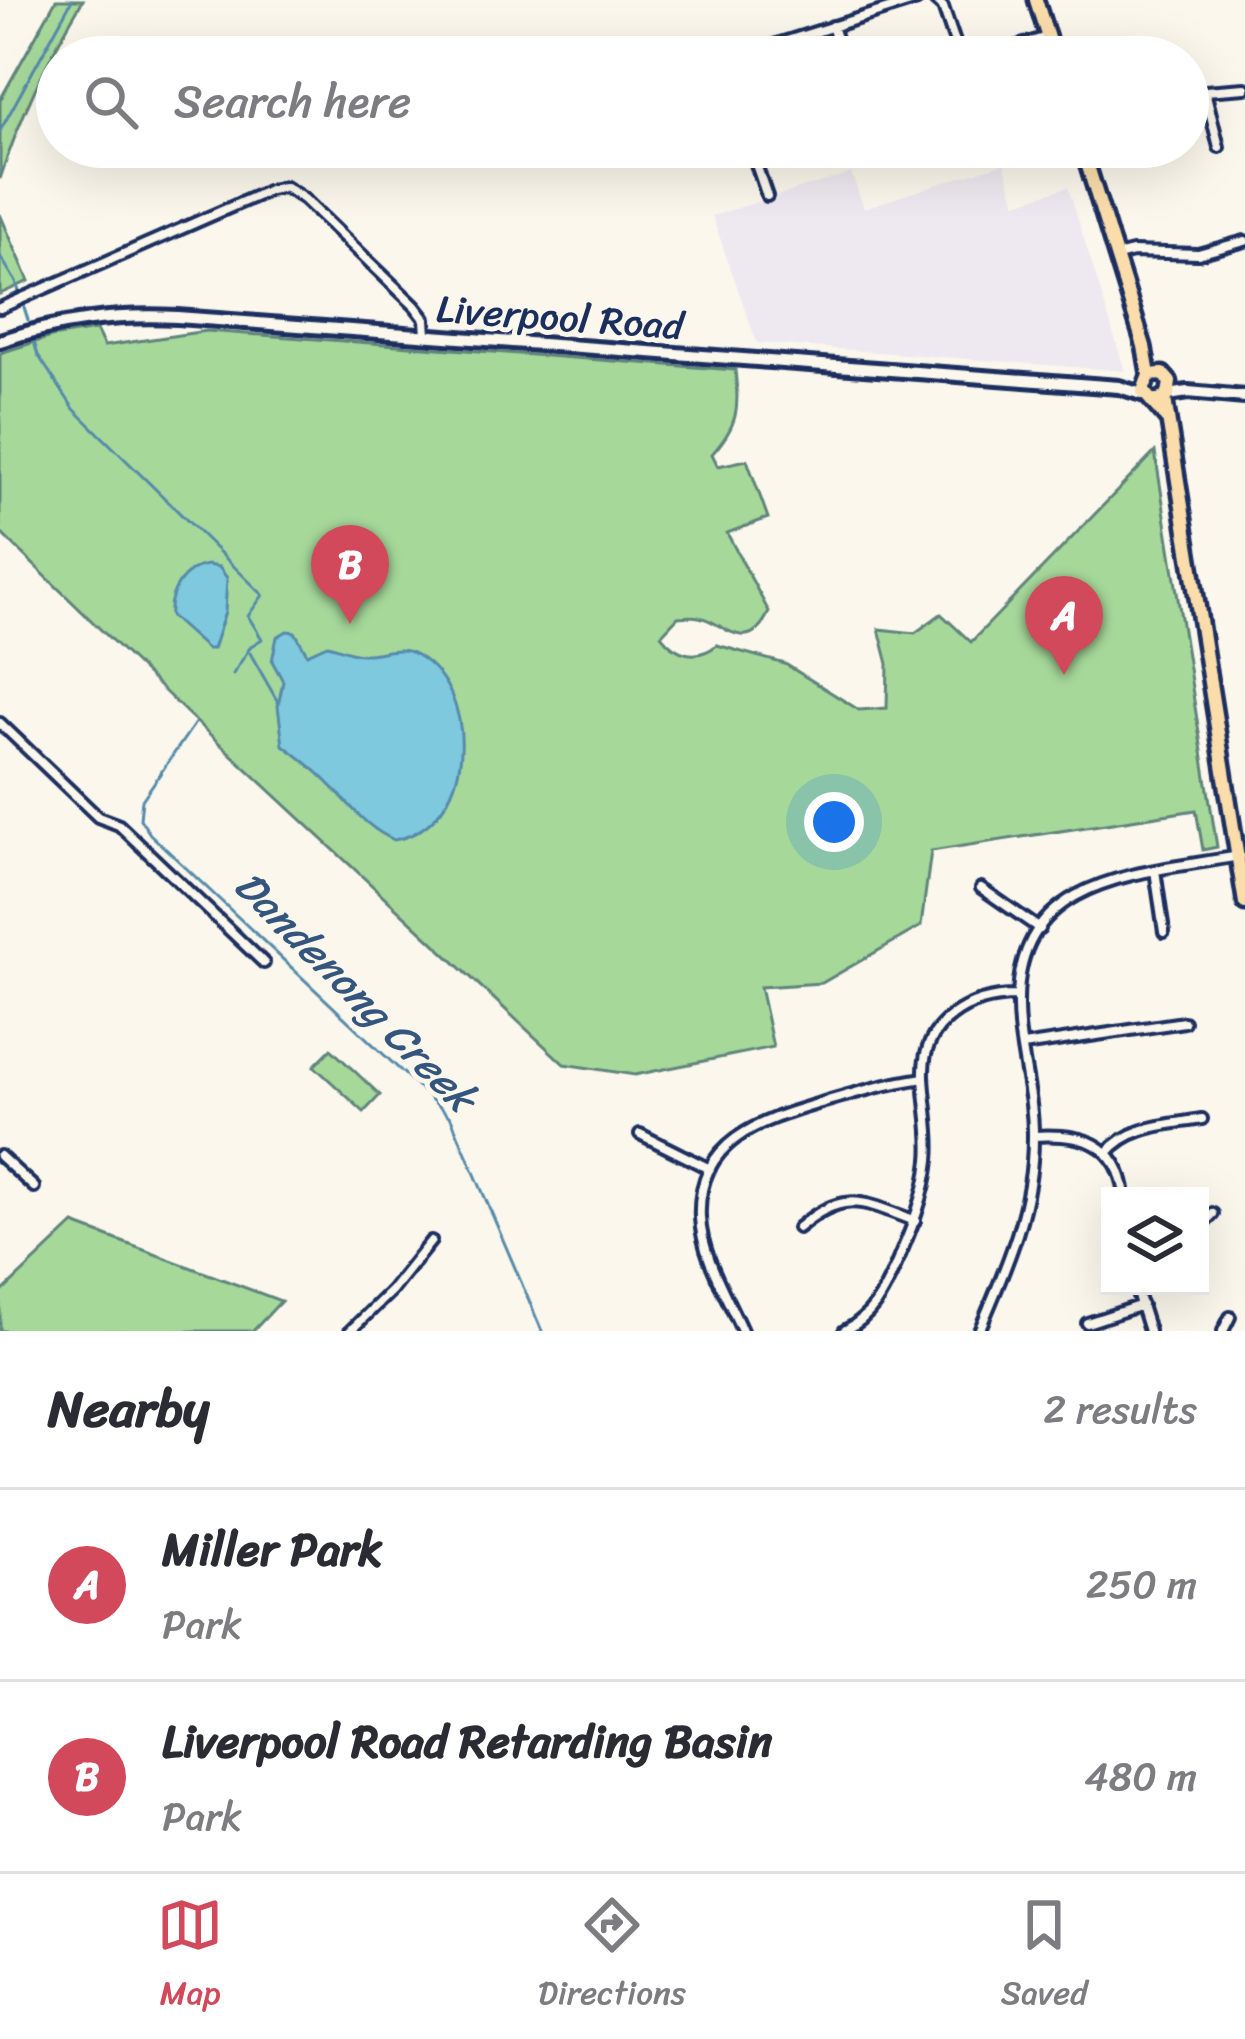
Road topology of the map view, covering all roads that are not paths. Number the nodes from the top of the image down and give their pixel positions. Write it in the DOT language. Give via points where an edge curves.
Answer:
graph roads {
  1 [pos="917,0"];
  2 [pos="935,0"];
  3 [pos="1036,0"];
  4 [pos="832,26"];
  5 [pos="801,36"];
  6 [pos="835,36"];
  7 [pos="953,36"];
  8 [pos="1048,36"];
  9 [pos="1245,88"];
  10 [pos="1209,91"];
  11 [pos="1209,107"];
  12 [pos="1219,147"];
  13 [pos="757,168"];
  14 [pos="1089,168"];
  15 [pos="767,196"];
  16 [pos="1245,241"];
  17 [pos="1117,256"];
  18 [pos="0,308"];
  19 [pos="426,337"];
  20 [pos="0,341"];
  21 [pos="1151,375"];
  22 [pos="1119,387"];
  23 [pos="1160,394"];
  24 [pos="1245,397"];
  25 [pos="0,723"];
  26 [pos="1238,856"];
  27 [pos="1155,870"];
  28 [pos="980,888"];
  29 [pos="1245,903"];
  30 [pos="1040,929"];
  31 [pos="1164,932"];
  32 [pos="264,963"];
  33 [pos="1018,996"];
  34 [pos="1184,1022"];
  35 [pos="1023,1046"];
  36 [pos="924,1078"];
  37 [pos="1202,1119"];
  38 [pos="640,1134"];
  39 [pos="1034,1136"];
  40 [pos="1107,1153"];
  41 [pos="0,1156"];
  42 [pos="710,1169"];
  43 [pos="34,1187"];
  44 [pos="1123,1187"];
  45 [pos="1213,1214"];
  46 [pos="1209,1218"];
  47 [pos="915,1221"];
  48 [pos="798,1228"];
  49 [pos="431,1241"];
  50 [pos="1138,1295"];
  51 [pos="1142,1305"];
  52 [pos="1230,1317"];
  53 [pos="1087,1323"];
  54 [pos="350,1331"];
  55 [pos="742,1331"];
  56 [pos="844,1331"];
  57 [pos="979,1331"];
  58 [pos="1149,1331"];
  59 [pos="1223,1331"];
  1 -- 4 [label="street"];
  2 -- 7 [label="street"];
  3 -- 8 [label="main road"];
  4 -- 5 [label="street"];
  4 -- 6 [label="street"];
  9 -- 10 [label="street"];
  11 -- 12 [label="street"];
  13 -- 15 [label="street"];
  14 -- 17 [label="main road"];
  16 -- 17 [label="street" via="1198,254"];
  17 -- 21 [label="main road"];
  18 -- 19 [label="street" via="285,188 415,306"];
  19 -- 20 [label="main road, Liverpool Road" via="142,315 77,320"];
  19 -- 22 [label="main road, Liverpool Road"];
  21 -- 22 [label="main road, Liverpool Road"];
  21 -- 23 [label="main road"];
  21 -- 23 [label="main road"];
  22 -- 23 [label="main road, Liverpool Road"];
  23 -- 24 [label="main road"];
  23 -- 26 [label="main road"];
  25 -- 32 [label="street"];
  26 -- 27 [label="street"];
  26 -- 29 [label="main road"];
  27 -- 30 [label="street" via="1101,881"];
  27 -- 31 [label="street"];
  28 -- 30 [label="street"];
  30 -- 33 [label="street"];
  33 -- 35 [label="street"];
  33 -- 36 [label="street" via="983,998 954,1012 932,1040"];
  34 -- 35 [label="street"];
  35 -- 39 [label="street"];
  36 -- 42 [label="street" via="757,1123"];
  36 -- 47 [label="street" via="929,1159"];
  37 -- 40 [label="street" via="1142,1129"];
  38 -- 42 [label="street"];
  39 -- 40 [label="street" via="1066,1134"];
  39 -- 57 [label="street" via="1021,1227"];
  40 -- 44 [label="street"];
  41 -- 43 [label="street"];
  42 -- 55 [label="street" via="702,1235"];
  45 -- 46 [label="street"];
  47 -- 48 [label="street" via="842,1201"];
  47 -- 56 [label="street" via="876,1305"];
  49 -- 54 [label="street"];
  50 -- 51 [label="street"];
  51 -- 53 [label="street"];
  51 -- 58 [label="street"];
  52 -- 59 [label="street"];
}
